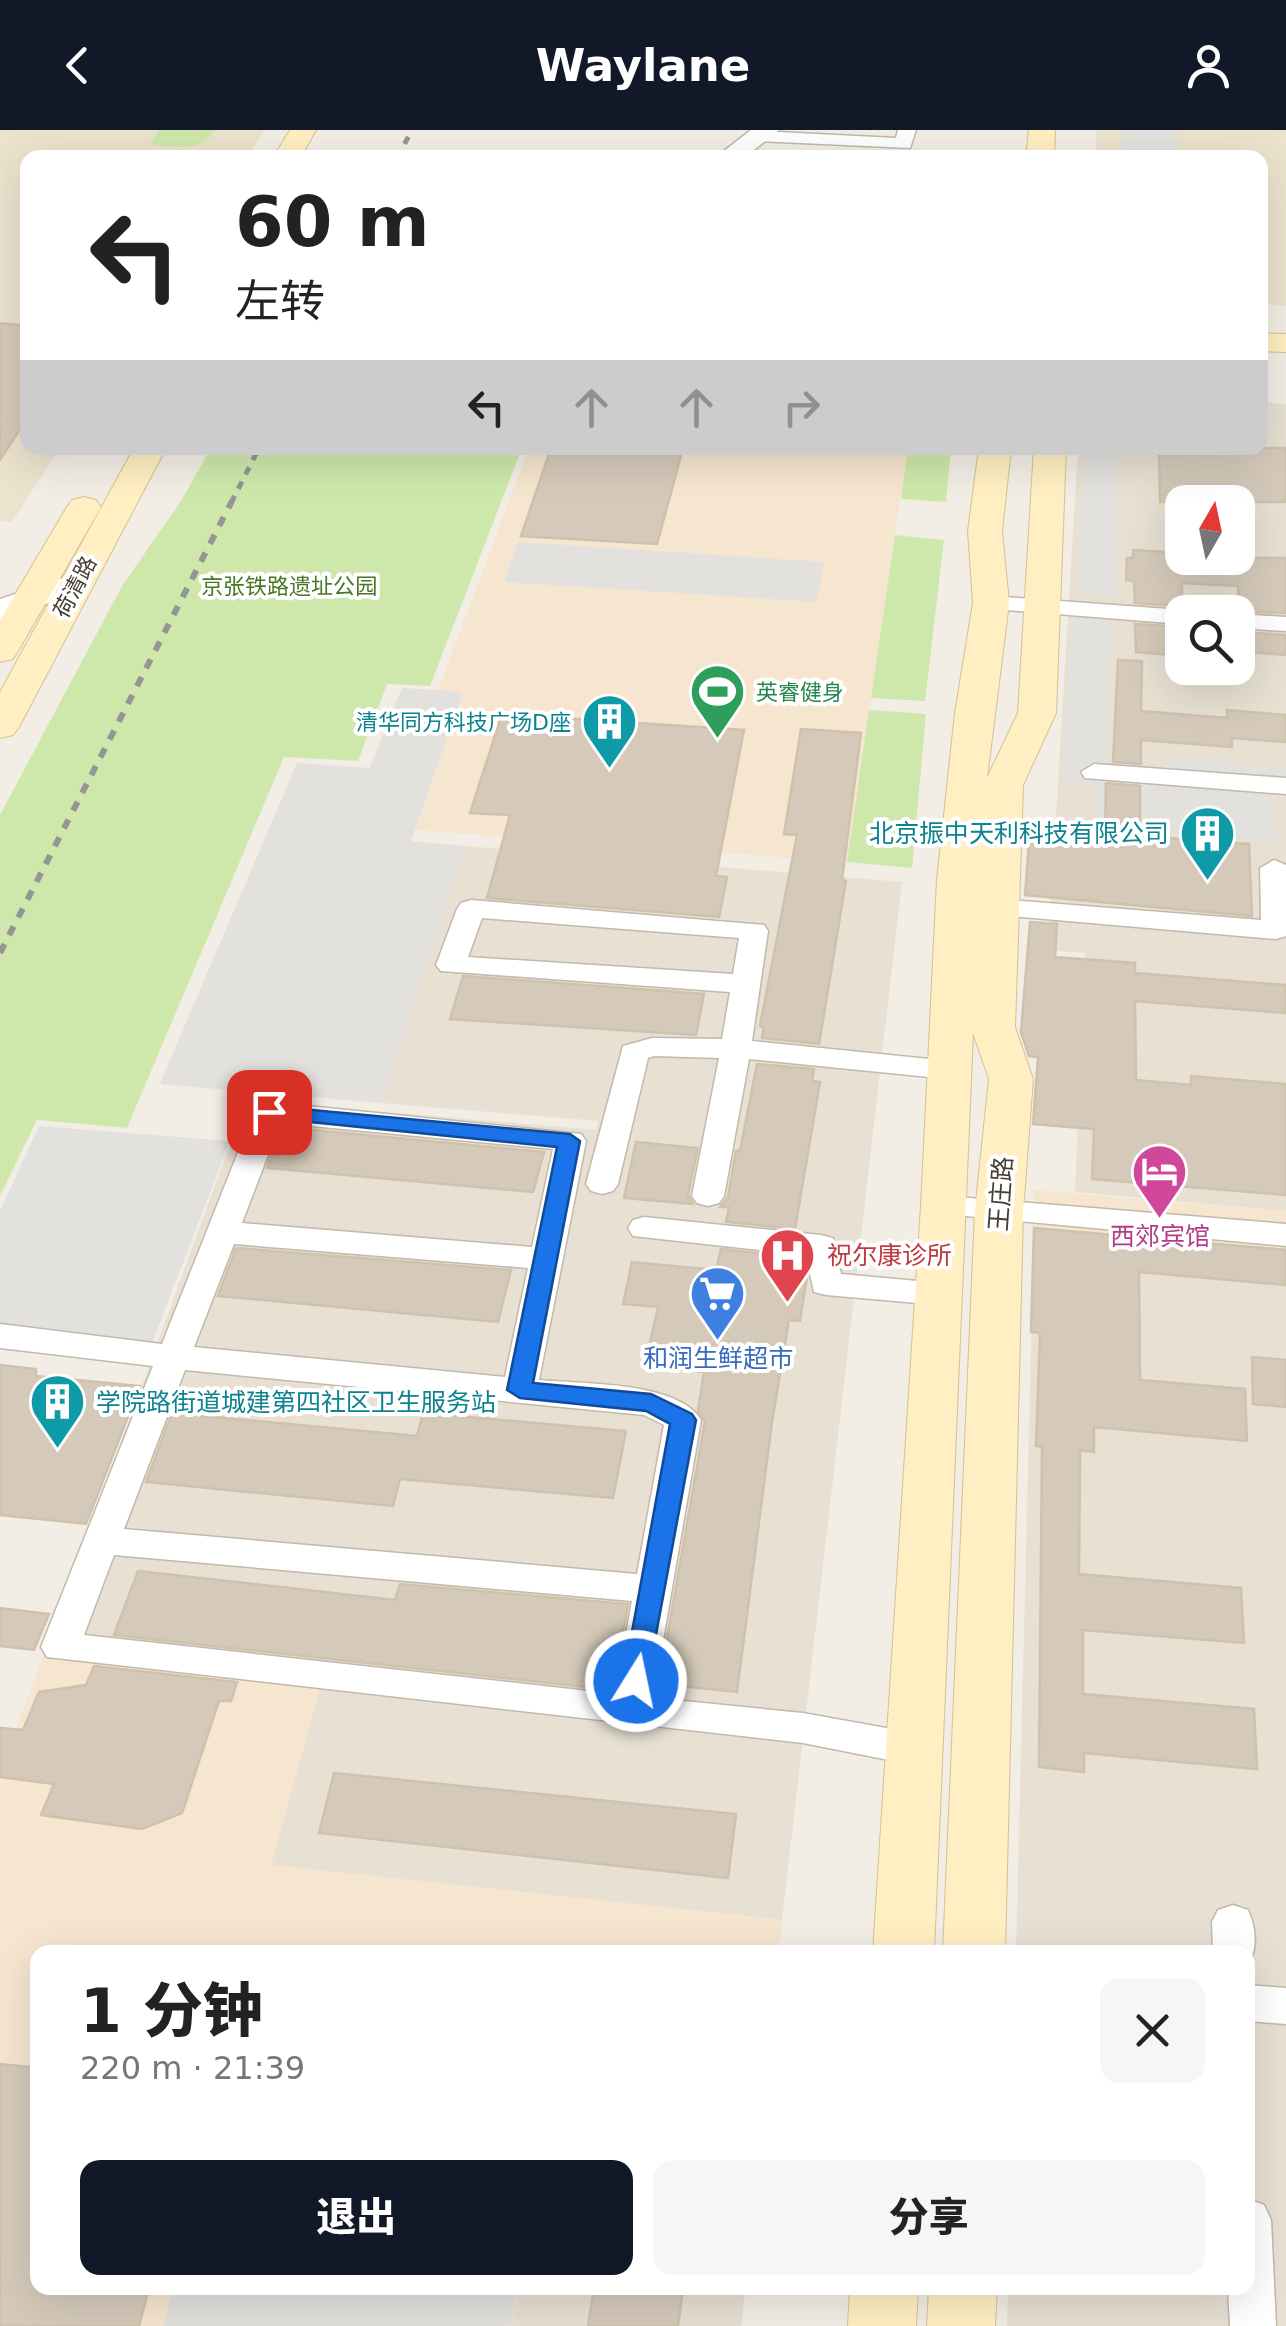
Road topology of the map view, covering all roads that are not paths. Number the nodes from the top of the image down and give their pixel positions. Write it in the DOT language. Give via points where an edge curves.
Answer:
graph roads {
  1 [pos="907,130"];
  2 [pos="763,133"];
  3 [pos="739,150"];
  4 [pos="115,455"];
  5 [pos="146,455"];
  6 [pos="170,455"];
  7 [pos="994,455"];
  8 [pos="1050,455"];
  9 [pos="78,582"];
  10 [pos="991,603"];
  11 [pos="14,604"];
  12 [pos="1043,606"];
  13 [pos="1165,616"];
  14 [pos="1255,622"];
  15 [pos="1286,624"];
  16 [pos="0,650"];
  17 [pos="0,727"];
  18 [pos="1094,772"];
  19 [pos="1286,786"];
  20 [pos="1274,868"];
  21 [pos="998,907"];
  22 [pos="746,984"];
  23 [pos="736,1049"];
  24 [pos="949,1070"];
  25 [pos="602,1184"];
  26 [pos="708,1196"];
  27 [pos="945,1206"];
  28 [pos="999,1211"];
  29 [pos="644,1228"];
  30 [pos="224,1232"];
  31 [pos="1286,1235"];
  32 [pos="546,1259"];
  33 [pos="940,1294"];
  34 [pos="0,1336"];
  35 [pos="176,1357"];
  36 [pos="520,1390"];
  37 [pos="103,1541"];
  38 [pos="653,1590"];
  39 [pos="631,1711"];
  40 [pos="914,1749"];
  41 [pos="903,1945"];
  42 [pos="974,1945"];
  43 [pos="1255,2004"];
  44 [pos="1286,2006"];
  45 [pos="884,2295"];
  46 [pos="962,2295"];
  47 [pos="1252,2295"];
  48 [pos="882,2326"];
  49 [pos="961,2326"];
  50 [pos="1253,2326"];
  1 -- 2 [label="street" via="904,144"];
  2 -- 3 [label="street"];
  4 -- 11 [label="main road, 荷清路"];
  5 -- 9 [label="main road, 荷清路"];
  6 -- 9 [label="main road" via="112,548"];
  7 -- 10 [label="main road" via="985,531"];
  8 -- 12 [label="main road, 王庄路"];
  9 -- 11 [label="street"];
  9 -- 17 [label="main road, 荷清路"];
  10 -- 12 [label="street"];
  10 -- 24 [label="main road" via="957,880"];
  11 -- 16 [label="main road, 荷清路"];
  12 -- 13 [label="street"];
  12 -- 21 [label="main road, 王庄路" via="1037,713 1003,784"];
  14 -- 15 [label="street"];
  18 -- 19 [label="street"];
  20 -- 21 [label="street" via="1276,930"];
  21 -- 28 [label="main road, 王庄路" via="992,1027 1010,1079"];
  22 -- 22 [label="street" via="754,931 471,909 451,965"];
  22 -- 23 [label="street"];
  23 -- 24 [label="street"];
  23 -- 25 [label="street" via="652,1046 634,1053"];
  23 -- 26 [label="street"];
  24 -- 27 [label="main road"];
  27 -- 28 [label="street"];
  27 -- 33 [label="main road"];
  28 -- 31 [label="street"];
  28 -- 42 [label="main road, 王庄路"];
  29 -- 33 [label="street" via="821,1246 826,1284"];
  30 -- 32 [label="street"];
  30 -- 32 [label="street" via="269,1112 570,1141"];
  30 -- 35 [label="street"];
  32 -- 36 [label="street"];
  33 -- 40 [label="main road"];
  34 -- 35 [label="street"];
  35 -- 36 [label="street"];
  35 -- 37 [label="street"];
  36 -- 38 [label="street" via="651,1402 683,1420"];
  37 -- 38 [label="street"];
  37 -- 39 [label="street" via="60,1646"];
  38 -- 39 [label="street"];
  39 -- 40 [label="street" via="803,1728"];
  40 -- 41 [label="main road"];
  43 -- 44 [label="street"];
  45 -- 48 [label="main road"];
  46 -- 49 [label="main road"];
  47 -- 50 [label="street"];
}
